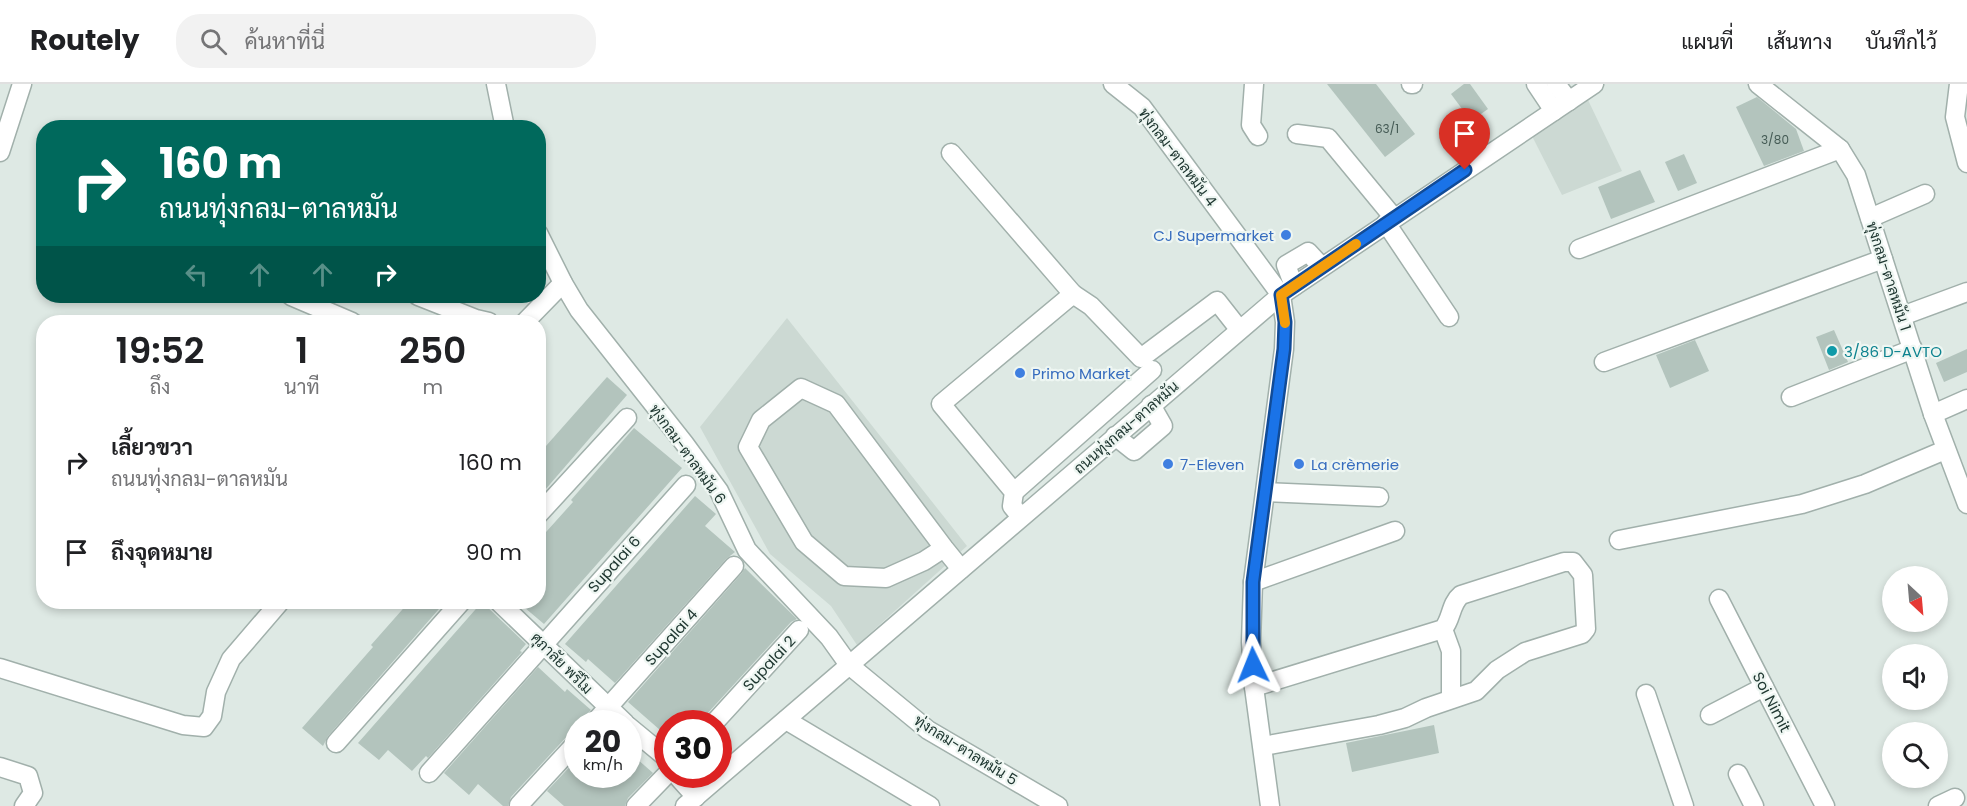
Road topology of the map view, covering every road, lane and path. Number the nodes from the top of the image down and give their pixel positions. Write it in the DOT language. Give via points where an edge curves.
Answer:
graph roads {
  1 [pos="22,84"];
  2 [pos="496,84"];
  3 [pos="1113,84"];
  4 [pos="1254,84"];
  5 [pos="1536,84"];
  6 [pos="1556,84"];
  7 [pos="1594,84"];
  8 [pos="1758,84"];
  9 [pos="1959,84"];
  10 [pos="1561,106"];
  11 [pos="1961,114"];
  12 [pos="503,120"];
  13 [pos="1297,134"];
  14 [pos="1258,136"];
  15 [pos="1840,149"];
  16 [pos="0,152"];
  17 [pos="951,153"];
  18 [pos="1967,163"];
  19 [pos="1925,194"];
  20 [pos="1870,218"];
  21 [pos="1390,221"];
  22 [pos="1579,249"];
  23 [pos="546,250"];
  24 [pos="1883,259"];
  25 [pos="563,283"];
  26 [pos="1287,290"];
  27 [pos="1967,292"];
  28 [pos="1073,294"];
  29 [pos="546,300"];
  30 [pos="307,303"];
  31 [pos="435,303"];
  32 [pos="544,303"];
  33 [pos="336,315"];
  34 [pos="464,315"];
  35 [pos="532,315"];
  36 [pos="1902,316"];
  37 [pos="1449,317"];
  38 [pos="1239,329"];
  39 [pos="1913,349"];
  40 [pos="1604,362"];
  41 [pos="1146,364"];
  42 [pos="1170,388"];
  43 [pos="1791,397"];
  44 [pos="1967,399"];
  45 [pos="1933,414"];
  46 [pos="627,418"];
  47 [pos="1074,439"];
  48 [pos="1945,450"];
  49 [pos="1092,456"];
  50 [pos="686,485"];
  51 [pos="1014,492"];
  52 [pos="1266,492"];
  53 [pos="1379,497"];
  54 [pos="1967,504"];
  55 [pos="546,506"];
  56 [pos="1021,517"];
  57 [pos="1395,531"];
  58 [pos="1619,540"];
  59 [pos="944,548"];
  60 [pos="734,566"];
  61 [pos="961,569"];
  62 [pos="1253,582"];
  63 [pos="1719,598"];
  64 [pos="274,609"];
  65 [pos="454,609"];
  66 [pos="507,609"];
  67 [pos="799,630"];
  68 [pos="1443,630"];
  69 [pos="543,643"];
  70 [pos="849,665"];
  71 [pos="0,668"];
  72 [pos="1254,687"];
  73 [pos="1764,687"];
  74 [pos="1646,694"];
  75 [pos="1451,698"];
  76 [pos="607,708"];
  77 [pos="609,710"];
  78 [pos="726,710"];
  79 [pos="1710,715"];
  80 [pos="786,720"];
  81 [pos="642,738"];
  82 [pos="336,743"];
  83 [pos="1263,746"];
  84 [pos="654,747"];
  85 [pos="564,756"];
  86 [pos="0,767"];
  87 [pos="429,773"];
  88 [pos="1738,774"];
  89 [pos="654,787"];
  90 [pos="696,791"];
  91 [pos="1955,798"];
  92 [pos="24,806"];
  93 [pos="519,806"];
  94 [pos="636,806"];
  95 [pos="930,806"];
  96 [pos="1058,806"];
  97 [pos="1270,806"];
  98 [pos="1684,806"];
  99 [pos="1754,806"];
  100 [pos="1825,806"];
  101 [pos="1938,806"];
  1 -- 16 [label="street"];
  2 -- 12 [label="street"];
  3 -- 26 [label="street, ทุ่งกลม-ตาลหมัน 4" via="1142,107"];
  4 -- 14 [label="street" via="1251,125"];
  5 -- 10 [label="street"];
  6 -- 10 [label="street"];
  7 -- 10 [label="street, ถนนทุ่งกลม-ตาลหมัน"];
  8 -- 15 [label="street, ทุ่งกลม-ตาลหมัน 1"];
  9 -- 11 [label="street"];
  10 -- 21 [label="street, ถนนทุ่งกลม-ตาลหมัน"];
  11 -- 18 [label="street"];
  13 -- 21 [label="street" via="1328,138"];
  15 -- 20 [label="street, ทุ่งกลม-ตาลหมัน 1" via="1856,175"];
  15 -- 22 [label="street"];
  17 -- 28 [label="street"];
  19 -- 20 [label="street"];
  20 -- 24 [label="street, ทุ่งกลม-ตาลหมัน 1"];
  21 -- 26 [label="street, ถนนทุ่งกลม-ตาลหมัน"];
  21 -- 37 [label="street"];
  23 -- 25 [label="street, ทุ่งกลม-ตาลหมัน 6"];
  24 -- 36 [label="street, ทุ่งกลม-ตาลหมัน 1"];
  24 -- 40 [label="street"];
  25 -- 29 [label="street"];
  25 -- 70 [label="street, ทุ่งกลม-ตาลหมัน 6" via="579,310 719,491 747,550 807,611"];
  26 -- 38 [label="street, ถนนทุ่งกลม-ตาลหมัน"];
  26 -- 52 [label="street" via="1284,349"];
  27 -- 36 [label="street"];
  28 -- 41 [label="street" via="1091,306"];
  28 -- 51 [label="street" via="941,404"];
  30 -- 33 [label="street"];
  31 -- 34 [label="street"];
  32 -- 35 [label="street"];
  36 -- 39 [label="street, ทุ่งกลม-ตาลหมัน 1"];
  38 -- 41 [label="street" via="1217,301"];
  38 -- 42 [label="street, ถนนทุ่งกลม-ตาลหมัน"];
  39 -- 43 [label="street"];
  39 -- 45 [label="street, ทุ่งกลม-ตาลหมัน 1"];
  41 -- 42 [label="street"];
  41 -- 47 [label="street"];
  42 -- 49 [label="street, ถนนทุ่งกลม-ตาลหมัน"];
  44 -- 45 [label="street"];
  45 -- 48 [label="street, ทุ่งกลม-ตาลหมัน 1"];
  46 -- 55 [label="street"];
  47 -- 49 [label="street"];
  47 -- 51 [label="street"];
  48 -- 54 [label="street, ทุ่งกลม-ตาลหมัน 1"];
  48 -- 58 [label="street" via="1865,484 1802,504"];
  49 -- 56 [label="street, ถนนทุ่งกลม-ตาลหมัน"];
  50 -- 69 [label="street, Supalai 6"];
  51 -- 56 [label="street" via="1012,506"];
  52 -- 53 [label="street"];
  52 -- 62 [label="street"];
  56 -- 61 [label="street, ถนนทุ่งกลม-ตาลหมัน"];
  57 -- 62 [label="street"];
  59 -- 59 [label="street" via="836,404 801,388 761,420 748,447 804,542 844,576 886,578"];
  59 -- 61 [label="street"];
  60 -- 76 [label="street, Supalai 4"];
  61 -- 70 [label="street, ถนนทุ่งกลม-ตาลหมัน"];
  62 -- 72 [label="street"];
  63 -- 73 [label="street, Soi Nimit"];
  64 -- 71 [label="street" via="231,658 216,692 212,716 204,727 183,725"];
  65 -- 82 [label="street"];
  66 -- 69 [label="street, ศุภาลัย พรีโม"];
  67 -- 78 [label="street, Supalai 2"];
  68 -- 72 [label="street"];
  68 -- 75 [label="street" via="1451,651"];
  68 -- 75 [label="street" via="1455,600 1461,595 1564,562 1573,562 1583,575 1586,629 1582,634 1525,652 1497,670 1476,691"];
  69 -- 76 [label="street, ศุภาลัย พรีโม"];
  69 -- 87 [label="street, Supalai 6"];
  70 -- 80 [label="street, ถนนทุ่งกลม-ตาลหมัน"];
  70 -- 96 [label="street, ทุ่งกลม-ตาลหมัน 5" via="928,730"];
  72 -- 83 [label="street"];
  73 -- 79 [label="street"];
  73 -- 100 [label="street, Soi Nimit"];
  74 -- 98 [label="street"];
  75 -- 83 [label="street" via="1379,725"];
  76 -- 77 [label="street, ศุภาลัย พรีโม"];
  80 -- 90 [label="street, ถนนทุ่งกลม-ตาลหมัน"];
  80 -- 95 [label="street"];
  81 -- 84 [label="street"];
  83 -- 97 [label="street"];
  85 -- 93 [label="street"];
  86 -- 92 [label="street" via="28,776 33,793"];
  88 -- 99 [label="street"];
  89 -- 94 [label="street"];
  91 -- 101 [label="street"];
}
